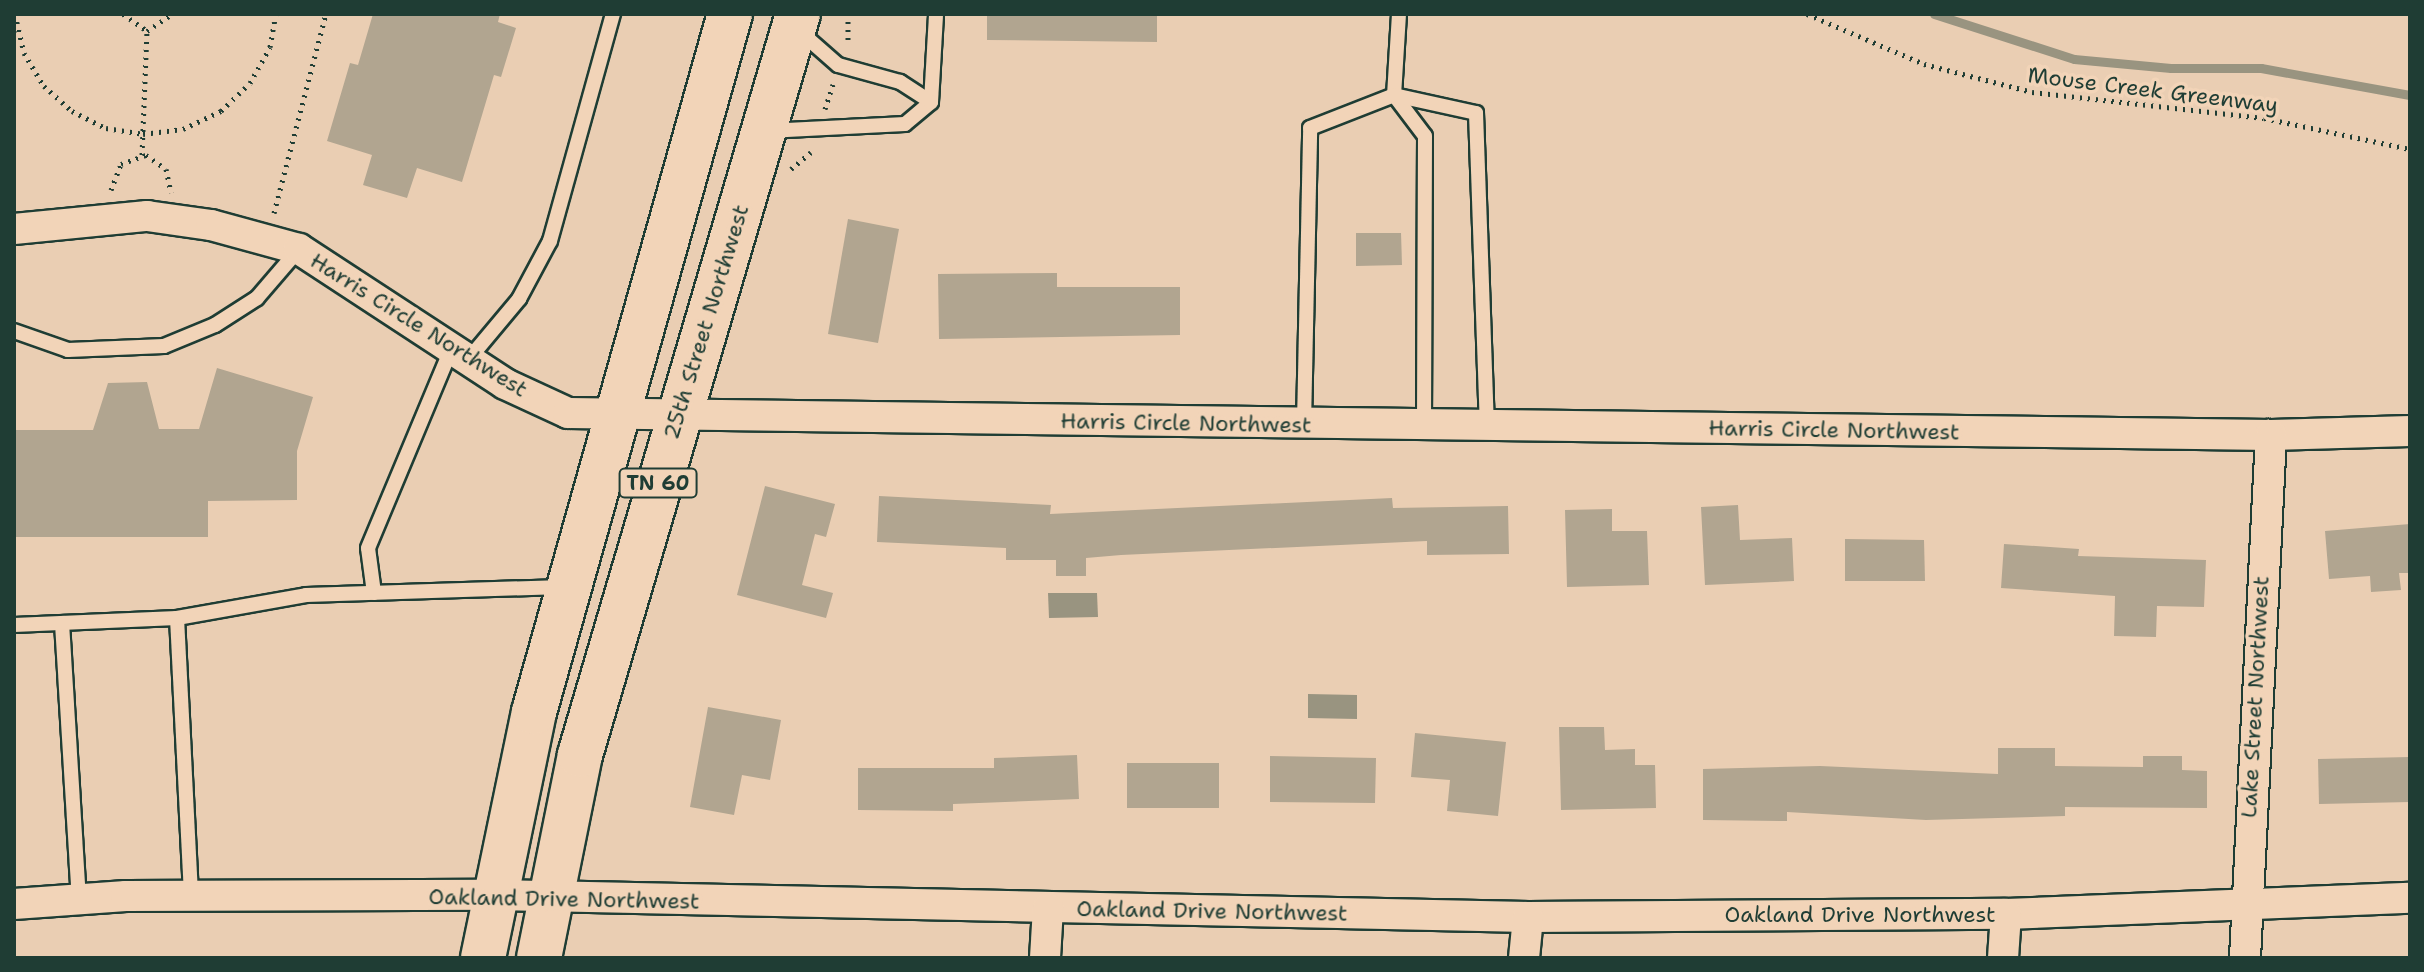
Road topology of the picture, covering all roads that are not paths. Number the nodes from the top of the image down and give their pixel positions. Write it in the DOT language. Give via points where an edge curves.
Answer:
graph roads {
  1 [pos="613,14"];
  2 [pos="730,14"];
  3 [pos="936,14"];
  4 [pos="1399,14"];
  5 [pos="796,21"];
  6 [pos="1394,95"];
  7 [pos="931,102"];
  8 [pos="763,132"];
  9 [pos="14,229"];
  10 [pos="299,249"];
  11 [pos="14,331"];
  12 [pos="460,355"];
  13 [pos="618,415"];
  14 [pos="677,417"];
  15 [pos="1304,424"];
  16 [pos="1424,426"];
  17 [pos="1487,427"];
  18 [pos="2410,431"];
  19 [pos="2271,435"];
  20 [pos="570,587"];
  21 [pos="374,593"];
  22 [pos="177,618"];
  23 [pos="62,623"];
  24 [pos="14,625"];
  25 [pos="491,895"];
  26 [pos="191,896"];
  27 [pos="2410,898"];
  28 [pos="79,899"];
  29 [pos="547,899"];
  30 [pos="14,904"];
  31 [pos="2243,904"];
  32 [pos="1048,908"];
  33 [pos="2006,914"];
  34 [pos="1528,917"];
  35 [pos="483,958"];
  36 [pos="539,958"];
  37 [pos="1045,958"];
  38 [pos="1524,958"];
  39 [pos="2003,958"];
  40 [pos="2245,958"];
  1 -- 12 [label="lane" via="550,241 519,299"];
  2 -- 13 [label="highway, TN 60"];
  3 -- 7 [label="lane"];
  4 -- 6 [label="lane"];
  5 -- 7 [label="lane" via="838,65 900,82"];
  5 -- 8 [label="highway, 25th Street Northwest / TN 60"];
  6 -- 15 [label="lane" via="1310,128"];
  6 -- 16 [label="lane" via="1425,136"];
  6 -- 17 [label="lane" via="1476,113"];
  7 -- 8 [label="lane" via="905,124"];
  8 -- 14 [label="highway, 25th Street Northwest / TN 60"];
  9 -- 10 [label="street, Harris Circle Northwest" via="109,215 169,219"];
  10 -- 11 [label="lane" via="257,298 164,346 68,350"];
  10 -- 12 [label="street, Harris Circle Northwest"];
  12 -- 13 [label="street, Harris Circle Northwest" via="568,413"];
  12 -- 21 [label="lane" via="368,548"];
  13 -- 14 [label="street, Harris Circle Northwest"];
  13 -- 20 [label="highway, TN 60"];
  14 -- 15 [label="street, Harris Circle Northwest"];
  14 -- 29 [label="highway, 25th Street Northwest / TN 60" via="580,755"];
  15 -- 16 [label="street, Harris Circle Northwest"];
  16 -- 17 [label="street, Harris Circle Northwest"];
  17 -- 19 [label="street, Harris Circle Northwest"];
  18 -- 19 [label="street, Harris Circle Northwest"];
  19 -- 31 [label="street, Lake Street Northwest"];
  20 -- 21 [label="lane"];
  20 -- 25 [label="highway, TN 60"];
  21 -- 22 [label="lane" via="306,595"];
  22 -- 23 [label="lane"];
  22 -- 26 [label="lane"];
  23 -- 24 [label="lane"];
  23 -- 28 [label="lane"];
  25 -- 26 [label="street, Oakland Drive Northwest"];
  25 -- 29 [label="street, Oakland Drive Northwest"];
  25 -- 35 [label="highway, TN 60"];
  26 -- 28 [label="street, Oakland Drive Northwest"];
  27 -- 31 [label="street, Oakland Drive Northwest"];
  28 -- 30 [label="street, Oakland Drive Northwest"];
  29 -- 32 [label="street, Oakland Drive Northwest"];
  29 -- 36 [label="highway, 25th Street Northwest / TN 60"];
  31 -- 33 [label="street, Oakland Drive Northwest"];
  31 -- 40 [label="street, Lake Street Northwest"];
  32 -- 34 [label="street, Oakland Drive Northwest"];
  32 -- 37 [label="street"];
  33 -- 34 [label="street, Oakland Drive Northwest"];
  33 -- 39 [label="street"];
  34 -- 38 [label="street"];
}
